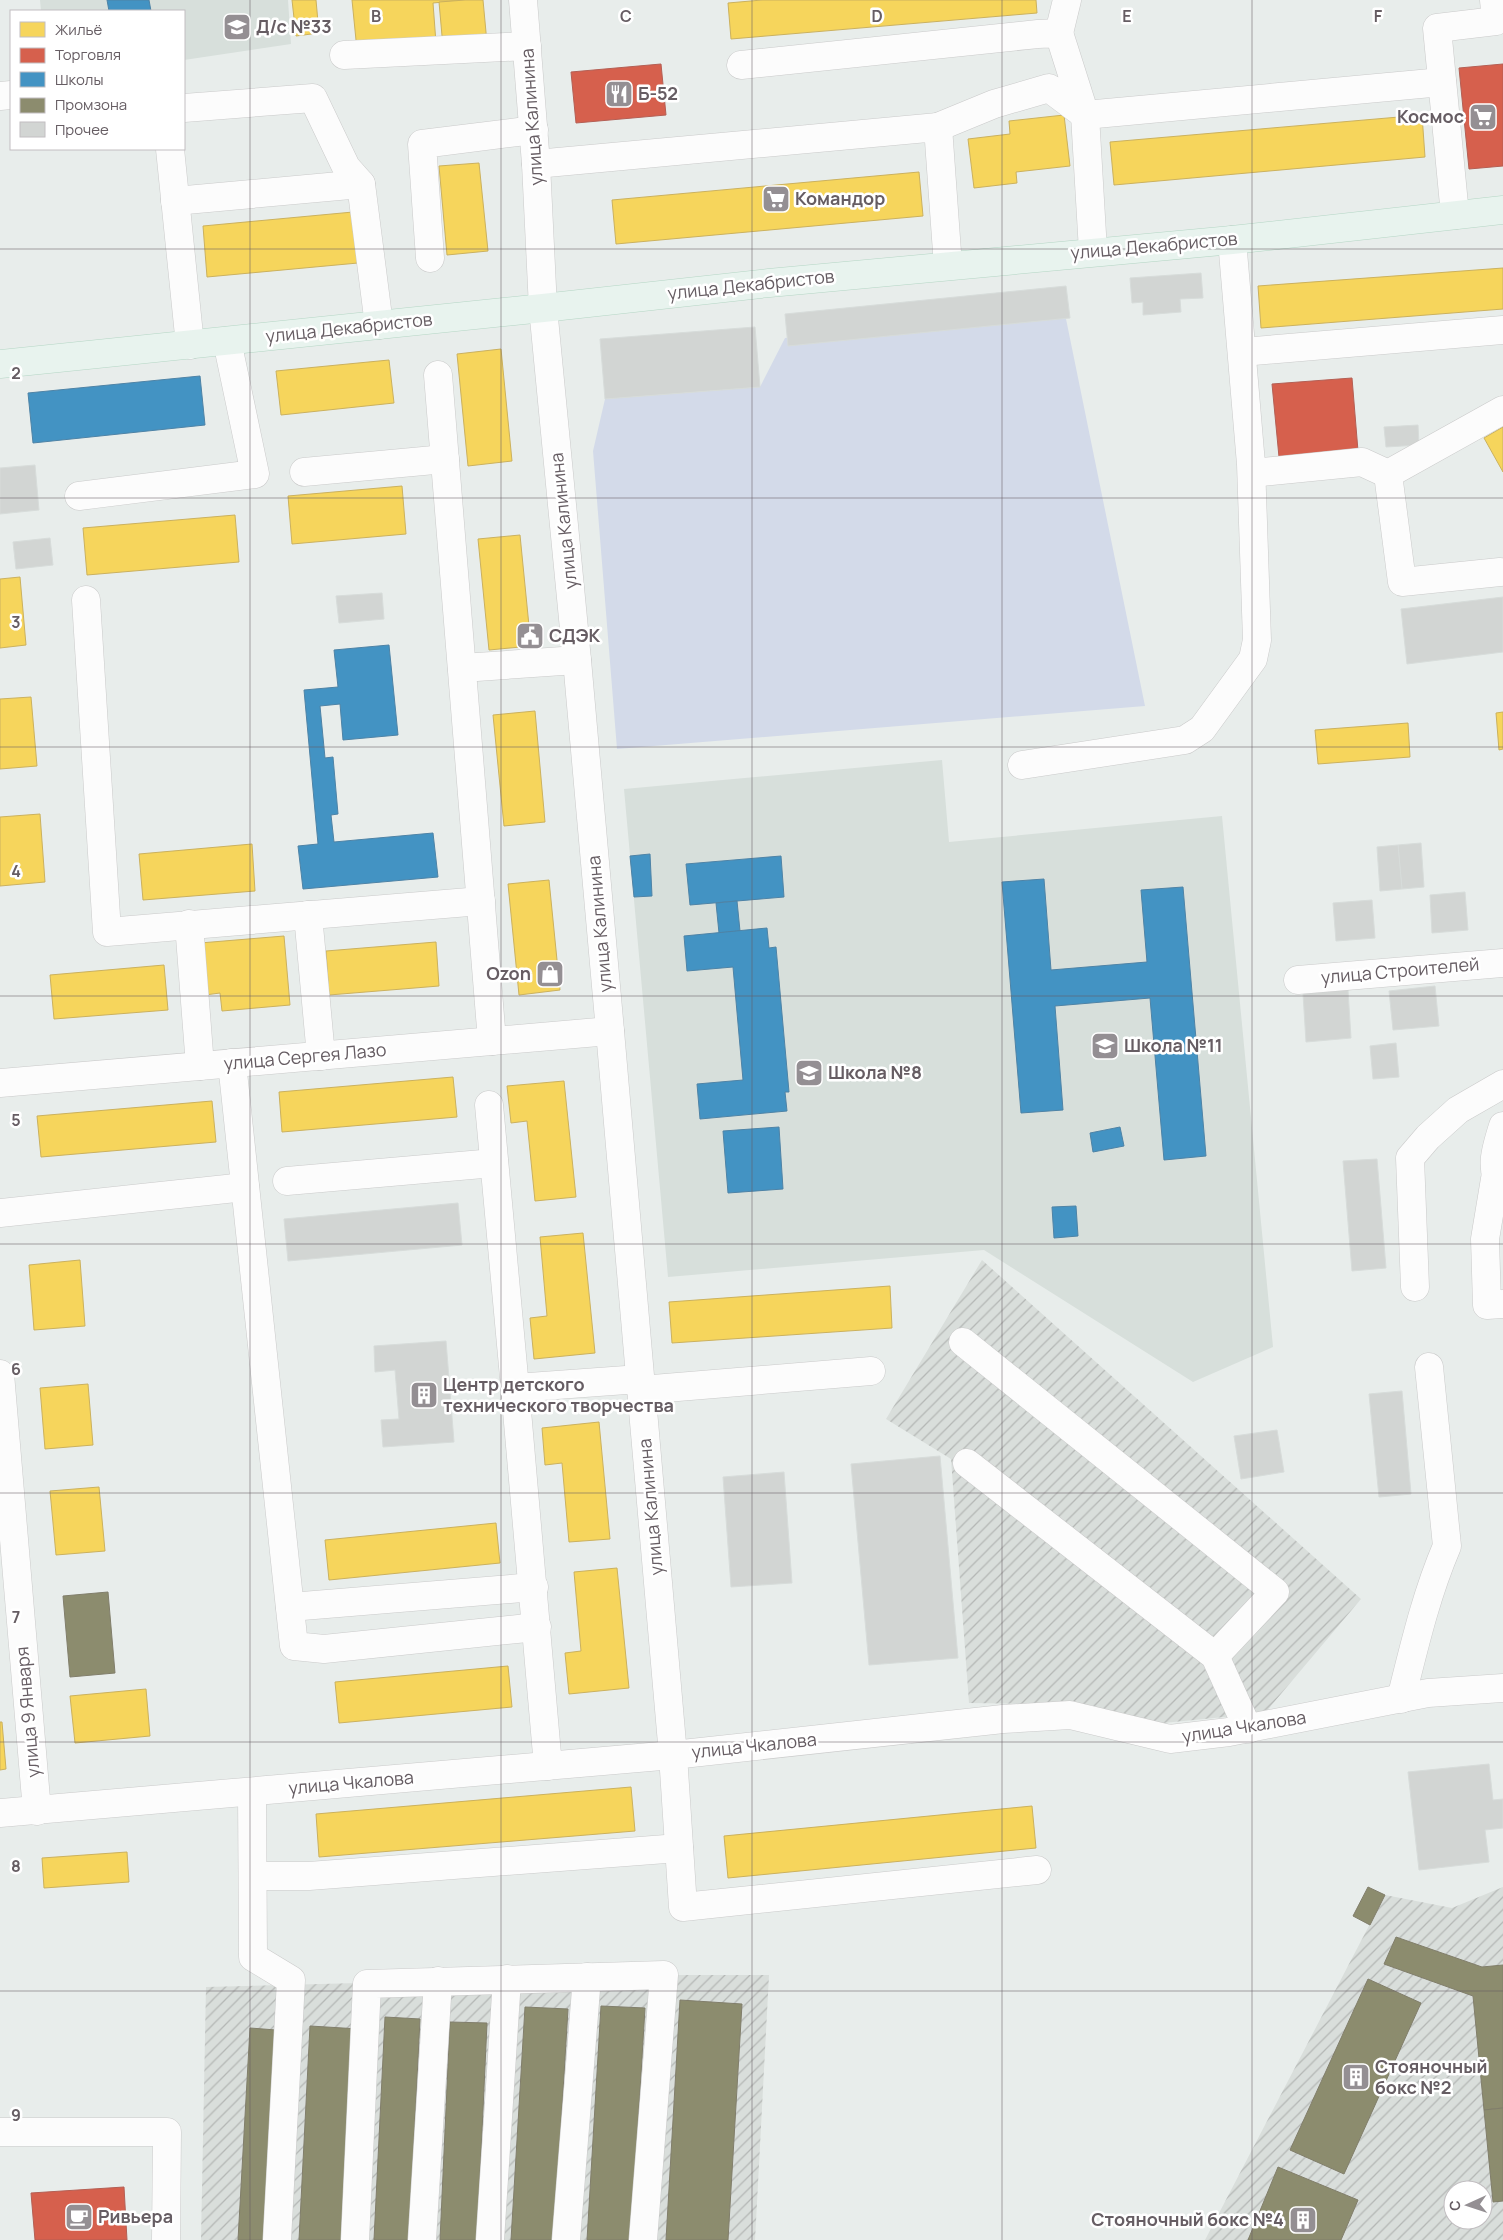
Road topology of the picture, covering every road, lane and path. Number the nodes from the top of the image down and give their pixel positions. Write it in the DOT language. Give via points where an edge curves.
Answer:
graph roads {
  1 [pos="1067,0"];
  2 [pos="1494,0"];
  3 [pos="529,1"];
  4 [pos="1059,33"];
  5 [pos="527,46"];
  6 [pos="344,55"];
  7 [pos="741,65"];
  8 [pos="1442,82"];
  9 [pos="185,108"];
  10 [pos="1085,115"];
  11 [pos="938,127"];
  12 [pos="534,130"];
  13 [pos="170,150"];
  14 [pos="536,164"];
  15 [pos="361,184"];
  16 [pos="175,201"];
  17 [pos="1503,210"];
  18 [pos="1455,215"];
  19 [pos="1232,240"];
  20 [pos="1093,251"];
  21 [pos="430,258"];
  22 [pos="948,266"];
  23 [pos="544,308"];
  24 [pos="379,325"];
  25 [pos="1503,330"];
  26 [pos="227,341"];
  27 [pos="190,345"];
  28 [pos="1242,352"];
  29 [pos="0,364"];
  30 [pos="438,375"];
  31 [pos="1503,410"];
  32 [pos="445,459"];
  33 [pos="304,472"];
  34 [pos="1252,473"];
  35 [pos="1388,474"];
  36 [pos="79,496"];
  37 [pos="1500,572"];
  38 [pos="86,600"];
  39 [pos="577,660"];
  40 [pos="462,668"];
  41 [pos="1022,765"];
  42 [pos="481,901"];
  43 [pos="308,915"];
  44 [pos="189,924"];
  45 [pos="1503,963"];
  46 [pos="1298,980"];
  47 [pos="610,1031"];
  48 [pos="492,1041"];
  49 [pos="321,1056"];
  50 [pos="232,1063"];
  51 [pos="200,1066"];
  52 [pos="0,1083"];
  53 [pos="1503,1084"];
  54 [pos="489,1105"];
  55 [pos="1503,1126"];
  56 [pos="494,1163"];
  57 [pos="287,1182"];
  58 [pos="1499,1185"];
  59 [pos="245,1187"];
  60 [pos="0,1213"];
  61 [pos="1415,1287"];
  62 [pos="1503,1304"];
  63 [pos="963,1342"];
  64 [pos="1429,1367"];
  65 [pos="871,1371"];
  66 [pos="0,1374"];
  67 [pos="640,1385"];
  68 [pos="516,1388"];
  69 [pos="967,1463"];
  70 [pos="534,1587"];
  71 [pos="290,1607"];
  72 [pos="537,1626"];
  73 [pos="1214,1656"];
  74 [pos="1503,1688"];
  75 [pos="1402,1699"];
  76 [pos="1248,1728"];
  77 [pos="673,1755"];
  78 [pos="548,1766"];
  79 [pos="252,1792"];
  80 [pos="36,1811"];
  81 [pos="0,1813"];
  82 [pos="678,1848"];
  83 [pos="1037,1870"];
  84 [pos="253,1876"];
  85 [pos="587,1977"];
  86 [pos="507,1979"];
  87 [pos="438,1981"];
  88 [pos="0,2132"];
  89 [pos="166,2240"];
  90 [pos="277,2240"];
  91 [pos="355,2240"];
  92 [pos="422,2240"];
  93 [pos="490,2240"];
  94 [pos="566,2240"];
  95 [pos="643,2240"];
  1 -- 4 [label="street"];
  2 -- 8 [label="street" via="1496,21 1437,28"];
  3 -- 5 [label="street, улица Калинина"];
  4 -- 7 [label="street"];
  4 -- 10 [label="street"];
  5 -- 6 [label="street"];
  5 -- 12 [label="street, улица Калинина"];
  8 -- 10 [label="street"];
  8 -- 18 [label="street"];
  9 -- 15 [label="street" via="313,98 346,167"];
  10 -- 11 [label="street" via="1048,88 994,104"];
  10 -- 20 [label="street"];
  11 -- 14 [label="street"];
  11 -- 22 [label="street"];
  12 -- 14 [label="street, улица Калинина"];
  12 -- 21 [label="street" via="422,144"];
  13 -- 16 [label="street"];
  14 -- 23 [label="street, улица Калинина"];
  15 -- 16 [label="street"];
  15 -- 24 [label="street"];
  16 -- 27 [label="street"];
  17 -- 18 [label="main road, улица Декабристов"];
  18 -- 19 [label="main road, улица Декабристов"];
  19 -- 20 [label="main road, улица Декабристов"];
  19 -- 28 [label="street"];
  20 -- 22 [label="main road, улица Декабристов"];
  22 -- 23 [label="main road, улица Декабристов"];
  23 -- 24 [label="main road, улица Декабристов"];
  23 -- 39 [label="street, улица Калинина"];
  24 -- 26 [label="main road, улица Декабристов"];
  25 -- 28 [label="street"];
  26 -- 27 [label="main road, улица Декабристов"];
  26 -- 36 [label="street" via="255,474"];
  27 -- 29 [label="main road, улица Декабристов"];
  28 -- 34 [label="street"];
  30 -- 32 [label="street"];
  31 -- 35 [label="street"];
  32 -- 33 [label="street"];
  32 -- 40 [label="street"];
  34 -- 35 [label="street" via="1362,462"];
  34 -- 41 [label="street" via="1257,640 1253,659 1202,729 1185,740"];
  35 -- 37 [label="street" via="1402,582"];
  38 -- 44 [label="street" via="107,932"];
  39 -- 40 [label="street"];
  39 -- 47 [label="street, улица Калинина"];
  40 -- 42 [label="street"];
  42 -- 43 [label="street"];
  42 -- 48 [label="street"];
  43 -- 44 [label="street"];
  43 -- 49 [label="street"];
  44 -- 51 [label="street"];
  45 -- 46 [label="street, улица Строителей"];
  47 -- 48 [label="street, улица Сергея Лазо"];
  47 -- 67 [label="street, улица Калинина"];
  48 -- 49 [label="street, улица Сергея Лазо"];
  49 -- 50 [label="street, улица Сергея Лазо"];
  50 -- 51 [label="street, улица Сергея Лазо"];
  50 -- 59 [label="street"];
  51 -- 52 [label="street, улица Сергея Лазо"];
  53 -- 61 [label="street" via="1458,1110 1428,1136 1410,1158"];
  54 -- 56 [label="street"];
  55 -- 58 [label="street" via="1494,1160"];
  56 -- 57 [label="street"];
  56 -- 68 [label="street"];
  58 -- 62 [label="street" via="1485,1239 1487,1305"];
  59 -- 60 [label="street"];
  59 -- 71 [label="street"];
  63 -- 73 [label="street" via="1275,1592"];
  64 -- 75 [label="street" via="1447,1546 1420,1626"];
  65 -- 67 [label="street"];
  66 -- 80 [label="street, улица 9 Января"];
  67 -- 68 [label="street"];
  67 -- 77 [label="street, улица Калинина"];
  68 -- 70 [label="street"];
  69 -- 73 [label="street"];
  70 -- 71 [label="street"];
  70 -- 72 [label="street"];
  71 -- 72 [label="street" via="294,1646 324,1648"];
  72 -- 78 [label="street"];
  73 -- 76 [label="street"];
  74 -- 75 [label="street, улица Чкалова"];
  75 -- 76 [label="street, улица Чкалова"];
  76 -- 77 [label="street, улица Чкалова" via="1170,1740 1070,1715 1003,1719"];
  77 -- 78 [label="street, улица Чкалова"];
  77 -- 82 [label="street, улица Калинина"];
  78 -- 79 [label="street, улица Чкалова"];
  79 -- 80 [label="street, улица Чкалова"];
  79 -- 84 [label="street"];
  80 -- 81 [label="street, улица Чкалова"];
  82 -- 83 [label="street, улица Калинина" via="683,1907"];
  82 -- 84 [label="street" via="308,1876"];
  84 -- 90 [label="street" via="253,1957 290,1980"];
  85 -- 86 [label="street"];
  85 -- 94 [label="street"];
  85 -- 95 [label="street" via="664,1975"];
  86 -- 87 [label="street"];
  86 -- 93 [label="street"];
  87 -- 91 [label="street" via="367,1984"];
  87 -- 92 [label="street"];
  88 -- 89 [label="street" via="167,2132"];
}
